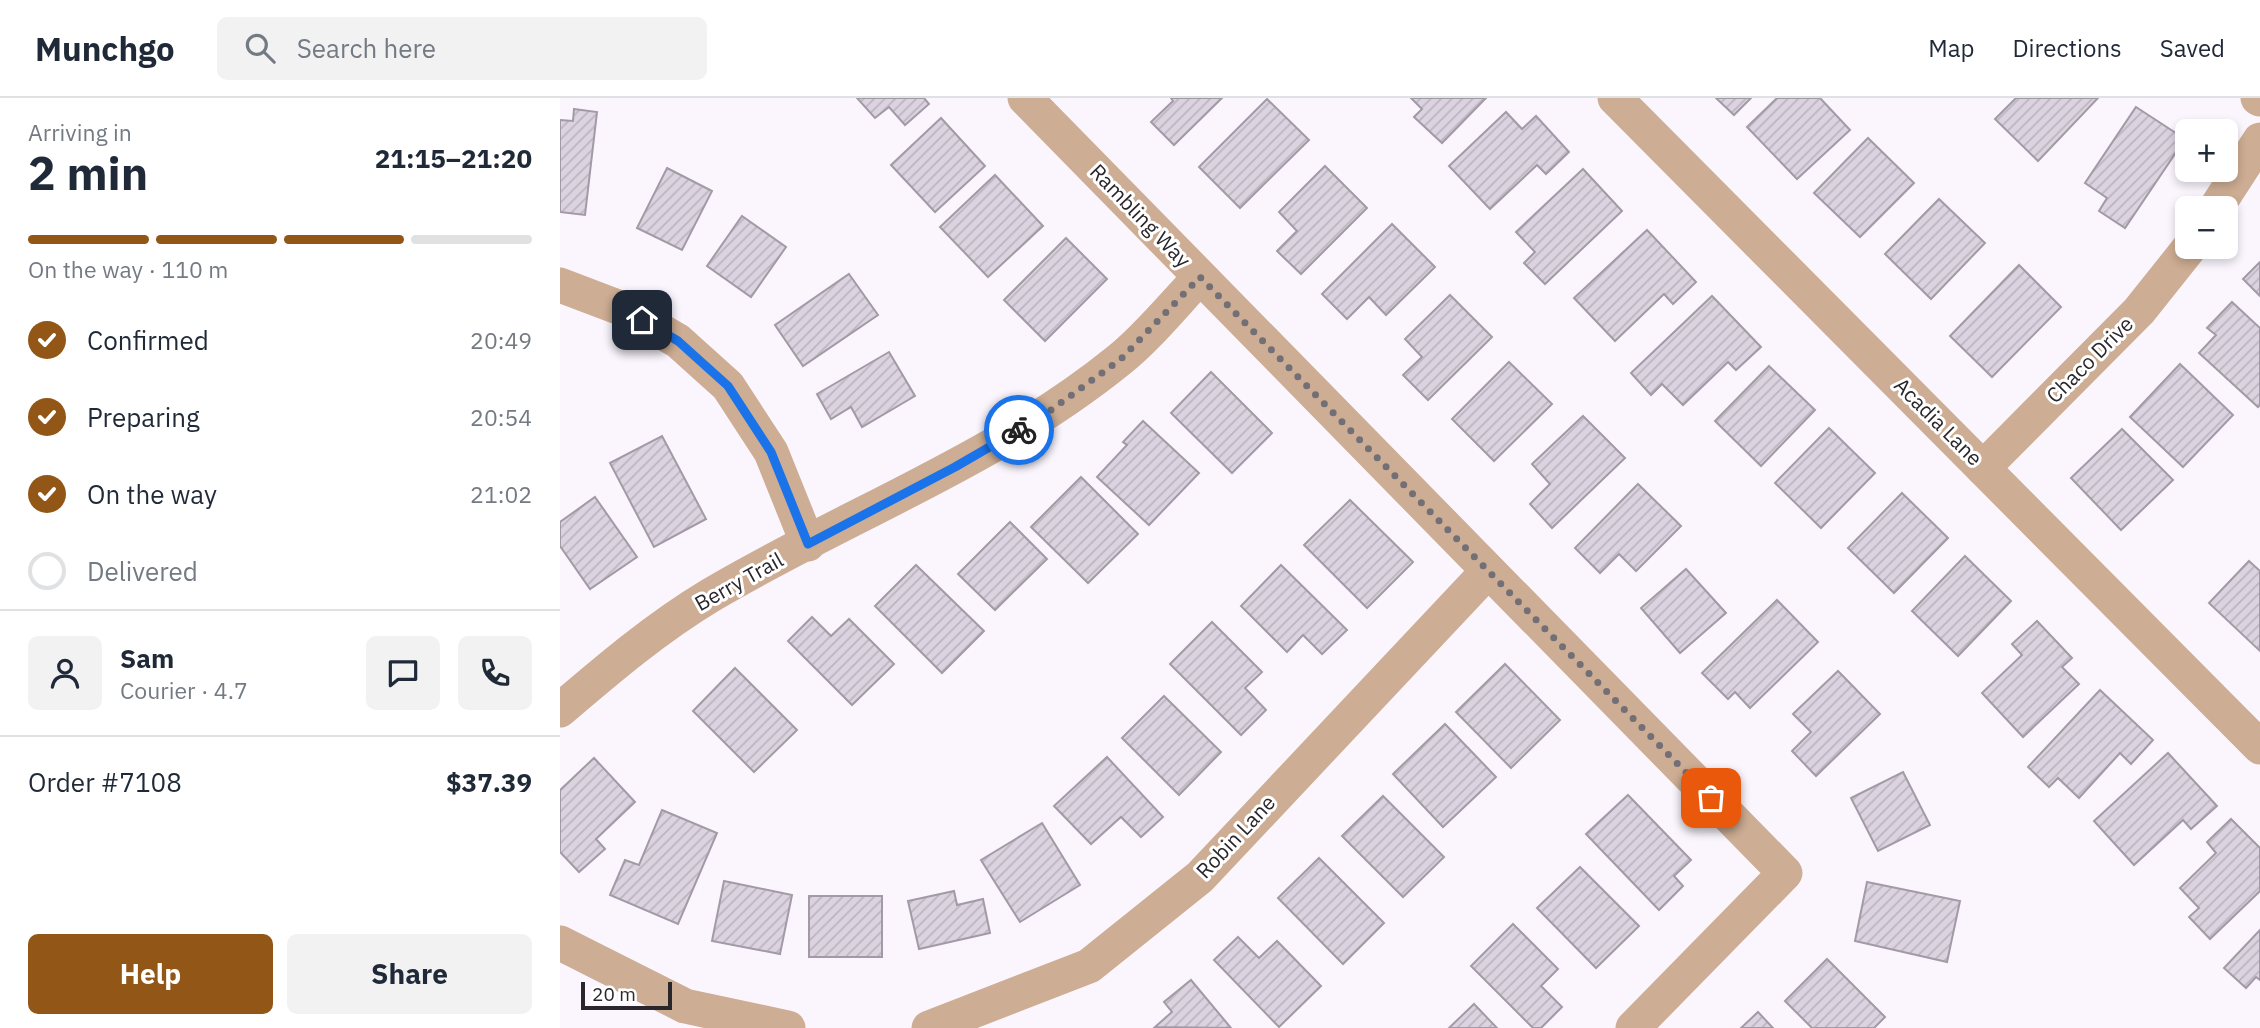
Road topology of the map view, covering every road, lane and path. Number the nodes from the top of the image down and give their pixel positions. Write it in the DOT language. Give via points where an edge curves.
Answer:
graph roads {
  1 [pos="1025,98"];
  2 [pos="1615,98"];
  3 [pos="2260,140"];
  4 [pos="2224,196"];
  5 [pos="2180,259"];
  6 [pos="1200,277"];
  7 [pos="560,285"];
  8 [pos="1983,468"];
  9 [pos="808,544"];
  10 [pos="1488,571"];
  11 [pos="560,710"];
  12 [pos="2260,747"];
  13 [pos="560,943"];
  14 [pos="788,1028"];
  15 [pos="929,1028"];
  16 [pos="1633,1028"];
  1 -- 6 [label="street, Rambling Way"];
  2 -- 8 [label="street, Acadia Lane"];
  3 -- 4 [label="street"];
  5 -- 8 [label="street, Chaco Drive" via="2139,311"];
  6 -- 9 [label="street, Berry Trail" via="1121,359 1040,418"];
  6 -- 10 [label="street, Rambling Way"];
  7 -- 9 [label="street" via="623,309 678,341 728,386 771,452"];
  8 -- 12 [label="street, Acadia Lane"];
  9 -- 11 [label="street, Berry Trail" via="711,595 645,639"];
  10 -- 15 [label="street, Robin Lane" via="1200,877 1089,966"];
  10 -- 16 [label="street, Rambling Way" via="1785,873"];
  13 -- 14 [label="street" via="685,1006"];
}
